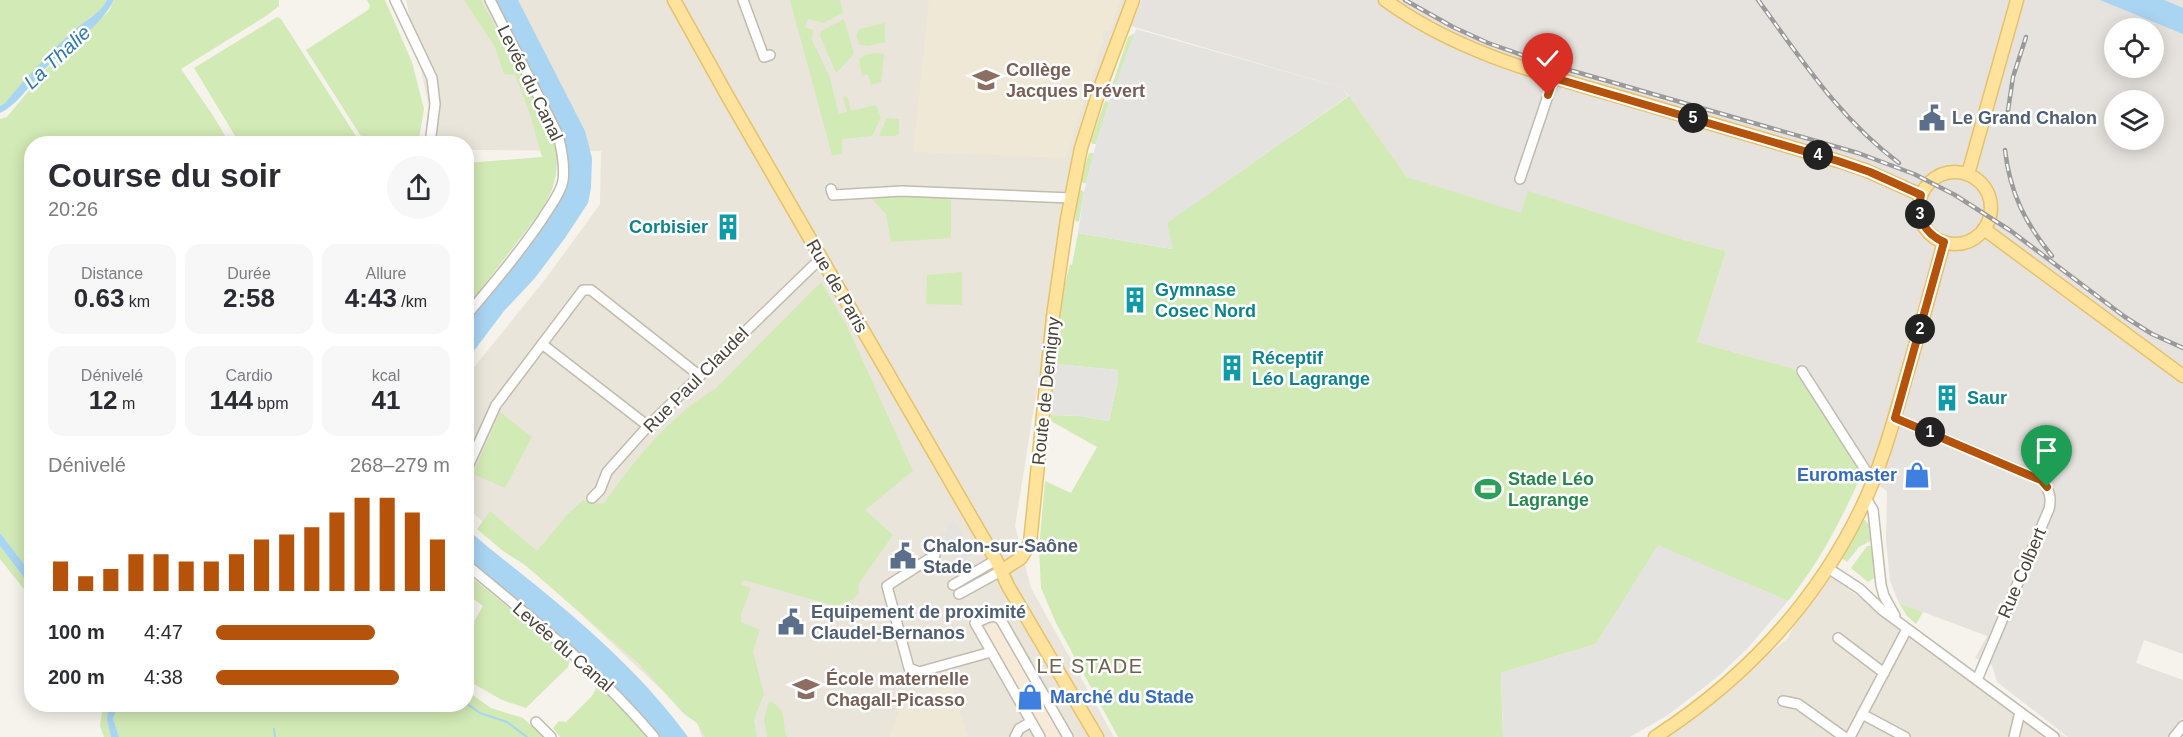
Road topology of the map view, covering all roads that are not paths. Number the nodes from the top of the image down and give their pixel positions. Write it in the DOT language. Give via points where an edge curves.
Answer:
graph roads {
  1 [pos="395,0"];
  2 [pos="489,0"];
  3 [pos="674,0"];
  4 [pos="742,0"];
  5 [pos="1133,0"];
  6 [pos="1385,0"];
  7 [pos="2017,0"];
  8 [pos="770,55"];
  9 [pos="1554,78"];
  10 [pos="431,136"];
  11 [pos="1968,174"];
  12 [pos="1520,178"];
  13 [pos="831,189"];
  14 [pos="1921,195"];
  15 [pos="1071,198"];
  16 [pos="1984,229"];
  17 [pos="1944,242"];
  18 [pos="821,258"];
  19 [pos="474,306"];
  20 [pos="542,344"];
  21 [pos="1802,371"];
  22 [pos="700,376"];
  23 [pos="2183,376"];
  24 [pos="1895,418"];
  25 [pos="648,426"];
  26 [pos="474,453"];
  27 [pos="1875,475"];
  28 [pos="592,498"];
  29 [pos="1866,498"];
  30 [pos="935,555"];
  31 [pos="998,566"];
  32 [pos="474,571"];
  33 [pos="1829,573"];
  34 [pos="953,585"];
  35 [pos="1881,585"];
  36 [pos="1860,589"];
  37 [pos="959,594"];
  38 [pos="1897,621"];
  39 [pos="1907,629"];
  40 [pos="1838,638"];
  41 [pos="991,652"];
  42 [pos="1884,673"];
  43 [pos="1977,680"];
  44 [pos="1783,701"];
  45 [pos="2020,712"];
  46 [pos="1862,714"];
  47 [pos="536,722"];
  48 [pos="1031,722"];
  49 [pos="2183,726"];
  50 [pos="551,737"];
  51 [pos="654,737"];
  52 [pos="1015,737"];
  53 [pos="1040,737"];
  54 [pos="1068,737"];
  55 [pos="1096,737"];
  56 [pos="1655,737"];
  57 [pos="1844,737"];
  58 [pos="1850,737"];
  59 [pos="1905,737"];
  60 [pos="2014,737"];
  61 [pos="2054,737"];
  62 [pos="2174,737"];
  1 -- 10 [label="street" via="432,78 435,104"];
  2 -- 19 [label="street, Levée du Canal" via="558,135 563,180 527,242"];
  3 -- 18 [label="main road, Rue de Paris"];
  4 -- 8 [label="street" via="764,57"];
  5 -- 15 [label="main road, Route de Demigny" via="1081,148"];
  6 -- 9 [label="main road" via="1440,34 1495,59"];
  7 -- 11 [label="main road"];
  9 -- 12 [label="street"];
  9 -- 14 [label="main road" via="1838,161"];
  11 -- 14 [label="main road" via="1948,172 1938,176"];
  11 -- 16 [label="main road" via="1990,196 1990,218"];
  13 -- 15 [label="street" via="833,195 902,191"];
  14 -- 17 [label="main road" via="1923,225"];
  15 -- 31 [label="main road, Route de Demigny" via="1053,316 1030,543 1022,558"];
  16 -- 17 [label="main road" via="1962,243"];
  16 -- 23 [label="main road"];
  17 -- 24 [label="main road"];
  18 -- 22 [label="street, Rue Paul Claudel"];
  18 -- 31 [label="main road, Rue de Paris"];
  20 -- 22 [label="street" via="583,290 591,290"];
  20 -- 25 [label="street"];
  20 -- 26 [label="street" via="496,405"];
  21 -- 27 [label="street" via="1866,471"];
  22 -- 25 [label="street, Rue Paul Claudel"];
  24 -- 27 [label="main road"];
  24 -- 43 [label="street, Rue Colbert" via="2041,480 2050,495 2049,509"];
  25 -- 28 [label="street, Rue Paul Claudel" via="607,472"];
  27 -- 29 [label="main road"];
  29 -- 33 [label="main road"];
  29 -- 35 [label="street" via="1873,510"];
  30 -- 41 [label="street" via="888,586 906,663 913,672 919,672"];
  31 -- 34 [label="street"];
  31 -- 37 [label="street"];
  31 -- 55 [label="main road, Rue de Paris"];
  32 -- 51 [label="street, Levée du Canal" via="612,689"];
  33 -- 36 [label="street"];
  33 -- 56 [label="main road" via="1744,669"];
  35 -- 36 [label="street" via="1870,591"];
  35 -- 38 [label="street"];
  36 -- 38 [label="street"];
  38 -- 39 [label="street"];
  39 -- 42 [label="street"];
  39 -- 43 [label="street"];
  40 -- 42 [label="street"];
  41 -- 48 [label="street"];
  41 -- 54 [label="street" via="975,623 998,617"];
  42 -- 46 [label="street"];
  43 -- 45 [label="street"];
  44 -- 57 [label="street" via="1798,704"];
  45 -- 60 [label="street"];
  45 -- 61 [label="street"];
  46 -- 58 [label="street"];
  46 -- 59 [label="street"];
  47 -- 50 [label="street"];
  48 -- 52 [label="street" via="1019,729"];
  48 -- 53 [label="street"];
  49 -- 62 [label="street"];
}
